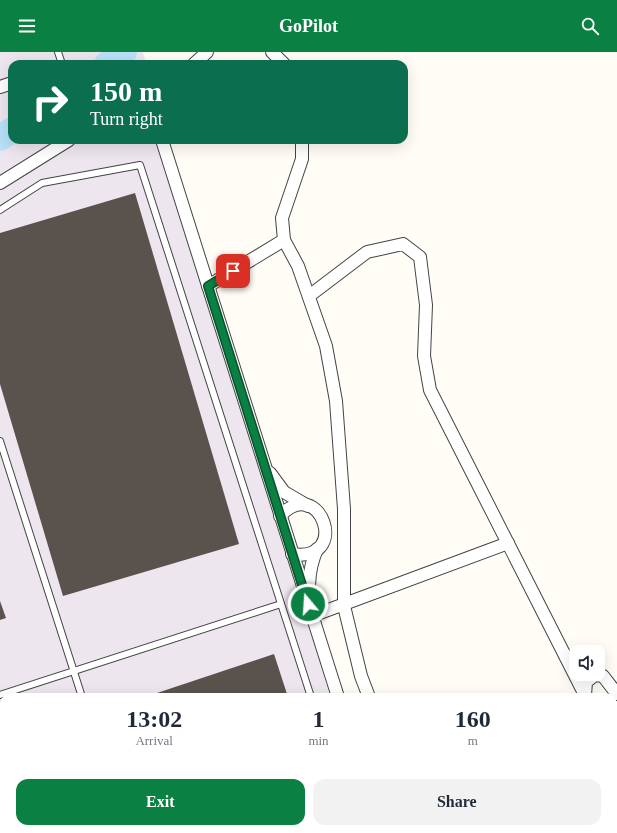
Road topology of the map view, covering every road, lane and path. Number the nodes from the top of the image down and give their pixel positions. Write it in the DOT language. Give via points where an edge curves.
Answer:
graph roads {
  1 [pos="207,52"];
  2 [pos="272,52"];
  3 [pos="198,60"];
  4 [pos="280,60"];
  5 [pos="63,144"];
  6 [pos="163,144"];
  7 [pos="302,144"];
  8 [pos="0,183"];
  9 [pos="0,210"];
  10 [pos="284,240"];
  11 [pos="208,286"];
  12 [pos="309,296"];
  13 [pos="0,441"];
  14 [pos="265,466"];
  15 [pos="309,506"];
  16 [pos="280,516"];
  17 [pos="508,543"];
  18 [pos="318,549"];
  19 [pos="292,554"];
  20 [pos="281,604"];
  21 [pos="344,606"];
  22 [pos="312,616"];
  23 [pos="73,670"];
  24 [pos="6,693"];
  25 [pos="81,693"];
  26 [pos="310,693"];
  27 [pos="337,693"];
  28 [pos="367,693"];
  29 [pos="584,693"];
  30 [pos="586,693"];
  31 [pos="616,693"];
  1 -- 3 [label="street"];
  2 -- 4 [label="street"];
  5 -- 8 [label="street"];
  6 -- 11 [label="street"];
  7 -- 10 [label="street" via="302,159 282,218"];
  9 -- 20 [label="lane" via="42,183 140,165"];
  10 -- 11 [label="street"];
  10 -- 12 [label="street" via="298,266"];
  11 -- 14 [label="street"];
  12 -- 17 [label="street" via="367,252 403,244 420,257 426,305 424,356 430,390"];
  12 -- 21 [label="street" via="326,346 336,401 344,509"];
  13 -- 23 [label="lane"];
  14 -- 15 [label="street" via="284,492"];
  14 -- 16 [label="street"];
  15 -- 16 [label="street" via="293,506"];
  15 -- 18 [label="street" via="322,517 326,525 326,534"];
  16 -- 19 [label="street"];
  17 -- 21 [label="street"];
  17 -- 29 [label="street"];
  18 -- 19 [label="street" via="310,554"];
  18 -- 22 [label="street" via="312,561 308,593"];
  19 -- 22 [label="street"];
  20 -- 23 [label="lane"];
  20 -- 26 [label="lane"];
  21 -- 22 [label="street"];
  21 -- 28 [label="street"];
  22 -- 27 [label="street"];
  23 -- 24 [label="lane"];
  23 -- 25 [label="lane"];
  30 -- 31 [label="street" via="586,682 595,676 602,676"];
}
